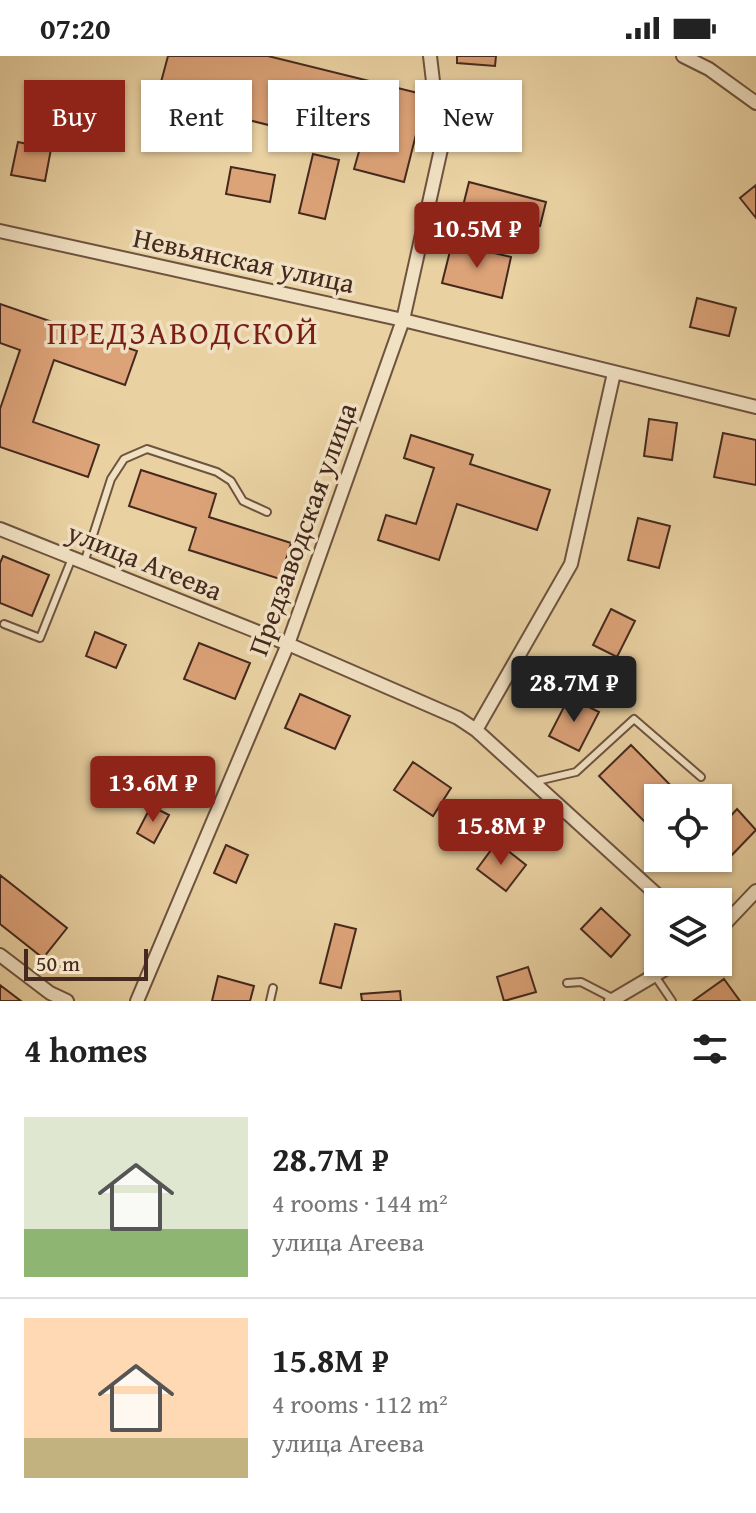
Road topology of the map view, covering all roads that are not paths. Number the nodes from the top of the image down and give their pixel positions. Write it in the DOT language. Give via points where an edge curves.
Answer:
graph roads {
  1 [pos="430,56"];
  2 [pos="683,56"];
  3 [pos="756,103"];
  4 [pos="0,231"];
  5 [pos="420,245"];
  6 [pos="447,247"];
  7 [pos="403,320"];
  8 [pos="614,373"];
  9 [pos="756,407"];
  10 [pos="267,512"];
  11 [pos="0,529"];
  12 [pos="78,560"];
  13 [pos="4,624"];
  14 [pos="288,644"];
  15 [pos="476,730"];
  16 [pos="701,777"];
  17 [pos="533,782"];
  18 [pos="650,888"];
  19 [pos="756,891"];
  20 [pos="732,916"];
  21 [pos="0,955"];
  22 [pos="655,976"];
  23 [pos="567,983"];
  24 [pos="273,988"];
  25 [pos="47,997"];
  26 [pos="612,1000"];
  27 [pos="67,1001"];
  28 [pos="137,1001"];
  29 [pos="270,1001"];
  30 [pos="672,1001"];
  1 -- 5 [label="street, Предзаводская улица" via="441,149"];
  2 -- 3 [label="street"];
  4 -- 7 [label="street, Невьянская улица"];
  5 -- 6 [label="lane"];
  5 -- 7 [label="street, Предзаводская улица"];
  7 -- 8 [label="street, Невьянская улица"];
  7 -- 14 [label="street, Предзаводская улица"];
  8 -- 9 [label="street, Невьянская улица"];
  8 -- 15 [label="street" via="571,564"];
  10 -- 12 [label="lane" via="243,501 231,481 217,472 147,449 124,459 111,479"];
  11 -- 12 [label="street, улица Агеева"];
  12 -- 13 [label="lane" via="40,638"];
  12 -- 14 [label="street, улица Агеева"];
  14 -- 15 [label="street, улица Агеева"];
  14 -- 28 [label="street, Предзаводская улица"];
  15 -- 17 [label="street, улица Агеева"];
  16 -- 17 [label="lane" via="634,719 576,772"];
  17 -- 18 [label="street, улица Агеева"];
  19 -- 20 [label="street"];
  21 -- 25 [label="street"];
  22 -- 26 [label="street"];
  22 -- 30 [label="lane"];
  23 -- 26 [label="lane" via="581,982"];
  24 -- 29 [label="lane"];
  25 -- 27 [label="street"];
}
